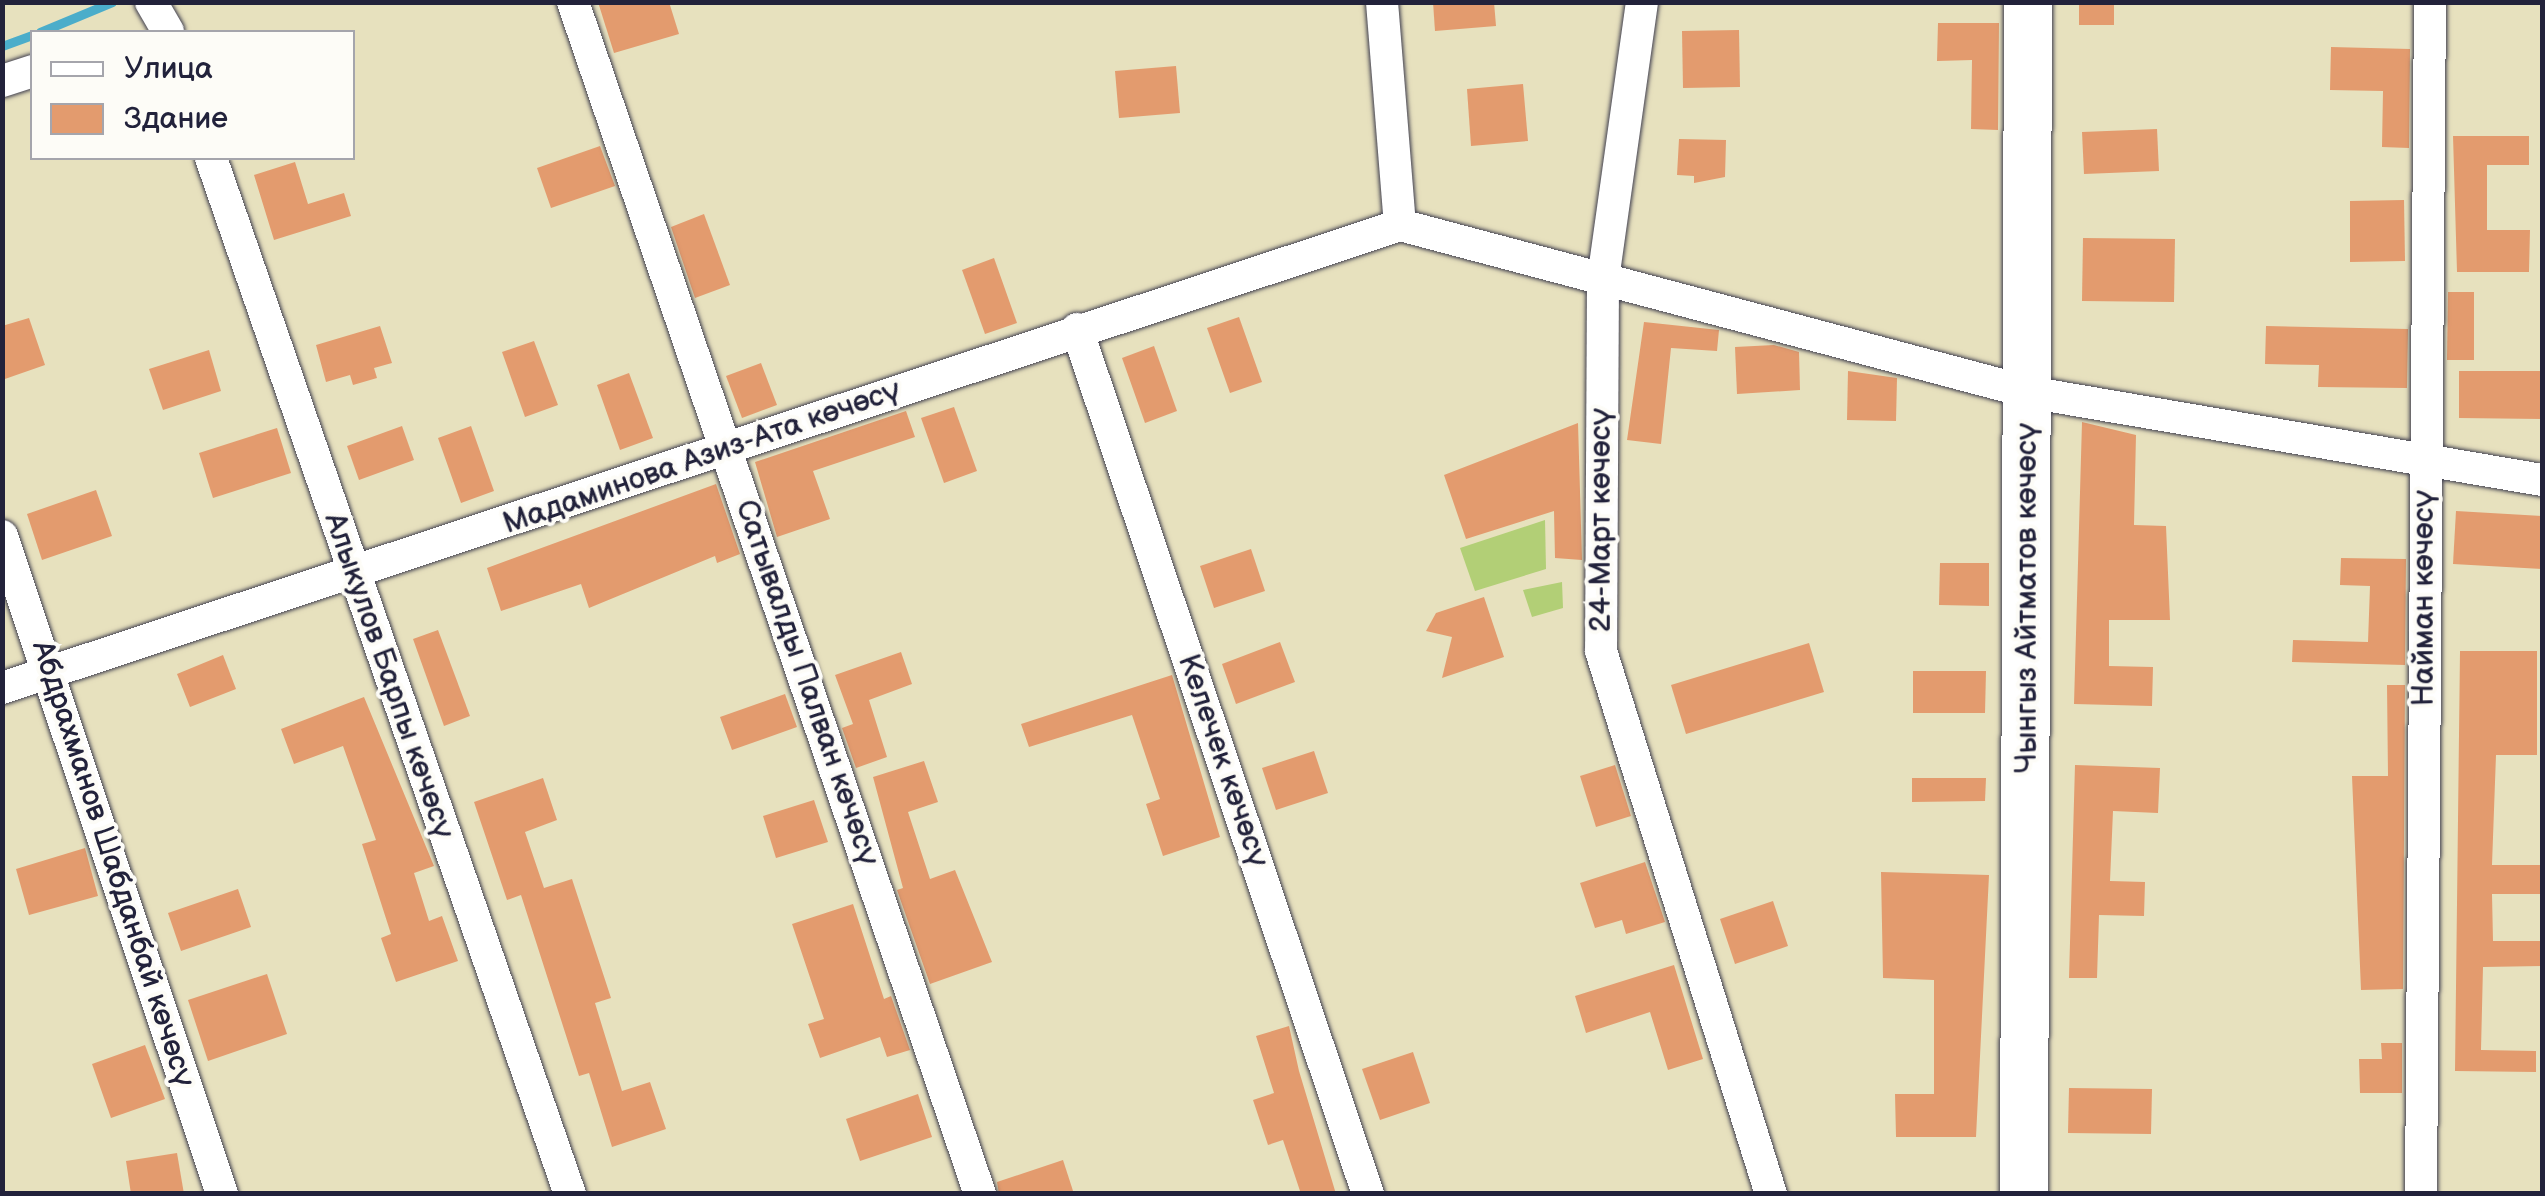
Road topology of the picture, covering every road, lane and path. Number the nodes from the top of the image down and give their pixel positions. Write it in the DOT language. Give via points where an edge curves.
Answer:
graph roads {
  1 [pos="573,2"];
  2 [pos="1382,2"];
  3 [pos="1642,2"];
  4 [pos="2028,2"];
  5 [pos="2430,2"];
  6 [pos="30,73"];
  7 [pos="2,80"];
  8 [pos="212,160"];
  9 [pos="1400,225"];
  10 [pos="1603,280"];
  11 [pos="1077,329"];
  12 [pos="2028,392"];
  13 [pos="728,450"];
  14 [pos="2424,455"];
  15 [pos="2542,480"];
  16 [pos="2,536"];
  17 [pos="353,574"];
  18 [pos="50,673"];
  19 [pos="2,688"];
  20 [pos="222,1194"];
  21 [pos="570,1194"];
  22 [pos="980,1194"];
  23 [pos="1368,1194"];
  24 [pos="1771,1194"];
  25 [pos="2024,1194"];
  26 [pos="2421,1194"];
  1 -- 13 [label="street, Сатывалды Палван көчөсү"];
  2 -- 9 [label="street"];
  3 -- 10 [label="street, 24-Март көчөсү"];
  4 -- 12 [label="main road, Чынгыз Айтматов көчөсү"];
  5 -- 14 [label="street, Найман көчөсү"];
  6 -- 7 [label="street"];
  8 -- 17 [label="street, Алыкулов Барпы көчөсү"];
  9 -- 10 [label="street"];
  9 -- 11 [label="street, Мадаминова Азиз-Ата көчөсү"];
  10 -- 12 [label="street"];
  10 -- 24 [label="street, 24-Март көчөсү" via="1600,651"];
  11 -- 13 [label="street, Мадаминова Азиз-Ата көчөсү"];
  11 -- 23 [label="street, Келечек көчөсү"];
  12 -- 14 [label="street"];
  12 -- 25 [label="main road, Чынгыз Айтматов көчөсү"];
  13 -- 17 [label="street, Мадаминова Азиз-Ата көчөсү"];
  13 -- 22 [label="street, Сатывалды Палван көчөсү"];
  14 -- 15 [label="street"];
  14 -- 26 [label="street, Найман көчөсү"];
  16 -- 18 [label="street, Абдрахманов Шабданбай көчөсү"];
  17 -- 18 [label="street, Мадаминова Азиз-Ата көчөсү"];
  17 -- 21 [label="street, Алыкулов Барпы көчөсү"];
  18 -- 19 [label="street, Мадаминова Азиз-Ата көчөсү"];
  18 -- 20 [label="street, Абдрахманов Шабданбай көчөсү"];
}
